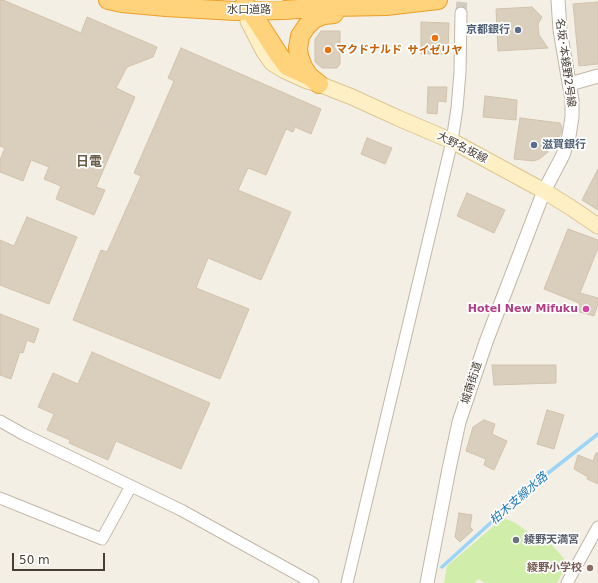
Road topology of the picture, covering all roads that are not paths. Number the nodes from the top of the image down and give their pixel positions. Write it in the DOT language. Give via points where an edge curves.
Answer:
graph roads {
  1 [pos="108,0"];
  2 [pos="438,0"];
  3 [pos="558,0"];
  4 [pos="386,6"];
  5 [pos="242,7"];
  6 [pos="461,13"];
  7 [pos="598,76"];
  8 [pos="314,80"];
  9 [pos="570,84"];
  10 [pos="452,142"];
  11 [pos="544,191"];
  12 [pos="598,226"];
  13 [pos="0,421"];
  14 [pos="131,486"];
  15 [pos="0,498"];
  16 [pos="598,528"];
  17 [pos="313,583"];
  18 [pos="347,583"];
  19 [pos="427,583"];
  20 [pos="567,583"];
  1 -- 5 [label="highway, 水口道路" via="166,7"];
  2 -- 4 [label="highway, 水口道路"];
  3 -- 9 [label="street, 名坂･本綾野2号線" via="560,30"];
  4 -- 5 [label="highway, 水口道路" via="283,10"];
  4 -- 8 [label="highway" via="324,15 314,19 306,27 300,36 299,56 302,67"];
  5 -- 8 [label="highway" via="259,24 287,66"];
  6 -- 10 [label="street" via="460,72"];
  7 -- 9 [label="street"];
  8 -- 10 [label="main road, 大野名坂線"];
  9 -- 11 [label="street, 名坂･本綾野2号線" via="572,117 569,136 563,155"];
  10 -- 11 [label="main road, 大野名坂線"];
  10 -- 18 [label="street"];
  11 -- 12 [label="main road, 大野名坂線"];
  11 -- 19 [label="street, 城南街道" via="486,342 459,422"];
  13 -- 14 [label="street"];
  14 -- 15 [label="street" via="102,539"];
  14 -- 17 [label="street" via="181,510"];
  16 -- 20 [label="street"];
}
